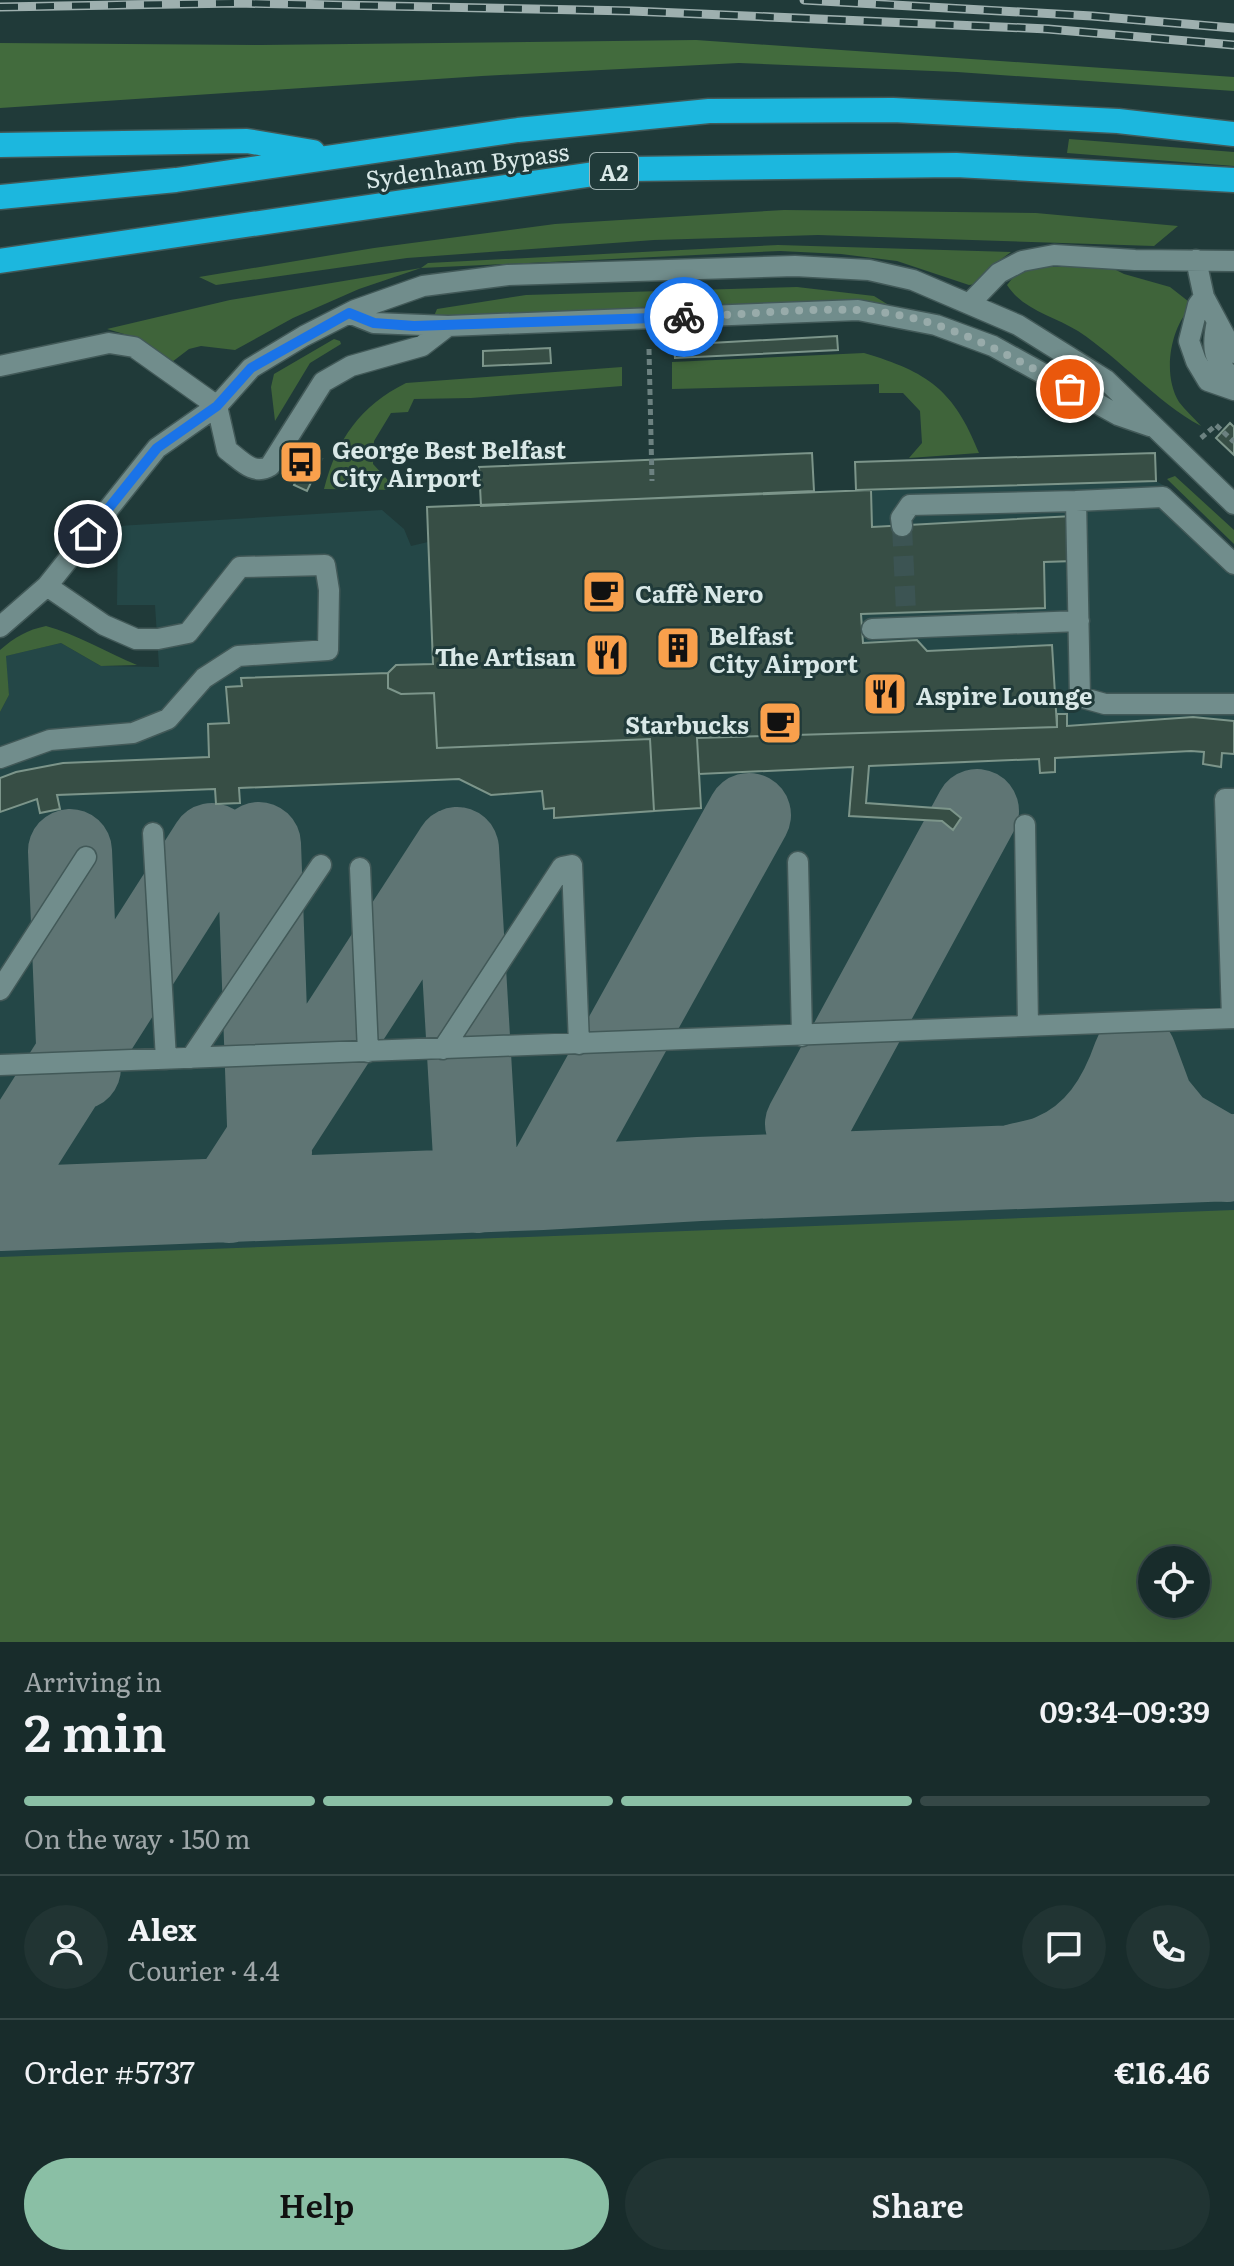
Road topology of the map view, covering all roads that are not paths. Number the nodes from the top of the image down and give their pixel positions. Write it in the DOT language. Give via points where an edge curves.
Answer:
graph roads {
  1 [pos="1234,134"];
  2 [pos="0,145"];
  3 [pos="333,156"];
  4 [pos="1234,180"];
  5 [pos="0,197"];
  6 [pos="1196,260"];
  7 [pos="0,261"];
  8 [pos="1234,261"];
  9 [pos="1204,297"];
  10 [pos="970,303"];
  11 [pos="349,313"];
  12 [pos="1217,321"];
  13 [pos="448,326"];
  14 [pos="1234,353"];
  15 [pos="0,366"];
  16 [pos="1234,380"];
  17 [pos="1234,390"];
  18 [pos="217,406"];
  19 [pos="1158,429"];
  20 [pos="1076,501"];
  21 [pos="1234,504"];
  22 [pos="902,526"];
  23 [pos="1234,564"];
  24 [pos="47,586"];
  25 [pos="1079,621"];
  26 [pos="0,627"];
  27 [pos="872,629"];
  28 [pos="1234,704"];
  29 [pos="0,758"];
  30 [pos="1234,799"];
  31 [pos="1025,825"];
  32 [pos="153,833"];
  33 [pos="86,857"];
  34 [pos="798,862"];
  35 [pos="321,865"];
  36 [pos="360,868"];
  37 [pos="0,990"];
  38 [pos="1233,1018"];
  39 [pos="1028,1026"];
  40 [pos="802,1036"];
  41 [pos="579,1044"];
  42 [pos="443,1049"];
  43 [pos="368,1052"];
  44 [pos="191,1058"];
  45 [pos="166,1059"];
  46 [pos="0,1065"];
  1 -- 3 [label="highway, Sydenham Bypass / A2" via="1118,121 908,111 709,111"];
  2 -- 3 [label="highway" via="247,141"];
  3 -- 5 [label="highway, Sydenham Bypass / A2" via="176,180"];
  4 -- 7 [label="highway, Sydenham Bypass / A2" via="956,165 628,169"];
  6 -- 8 [label="street"];
  6 -- 9 [label="street"];
  6 -- 10 [label="street" via="1054,255 1022,261 999,273"];
  9 -- 12 [label="street"];
  9 -- 17 [label="street" via="1189,341 1208,381"];
  10 -- 11 [label="street" via="913,280 869,270 795,266 508,275 423,286"];
  10 -- 19 [label="street" via="1018,325 1106,380"];
  11 -- 13 [label="street" via="374,323"];
  11 -- 18 [label="street" via="251,368"];
  12 -- 14 [label="street"];
  12 -- 16 [label="street" via="1212,350"];
  13 -- 18 [label="street" via="422,346 351,366 323,382 263,470 254,470 227,450"];
  13 -- 19 [label="street" via="858,310 936,325 993,346 1118,415"];
  15 -- 18 [label="street" via="109,343 134,347"];
  18 -- 24 [label="street" via="157,448"];
  19 -- 21 [label="street"];
  20 -- 22 [label="street" via="910,505"];
  20 -- 23 [label="street" via="1163,497"];
  20 -- 25 [label="street"];
  24 -- 26 [label="street"];
  24 -- 29 [label="street" via="104,625 136,639 158,639 188,633 240,567 325,565 328,650 238,656 204,678 168,719 133,733 50,740"];
  25 -- 27 [label="street" via="906,620"];
  25 -- 28 [label="street" via="1080,697 1105,704"];
  30 -- 38 [label="street" via="1225,799"];
  31 -- 39 [label="street"];
  32 -- 45 [label="street"];
  33 -- 37 [label="street"];
  34 -- 40 [label="street"];
  35 -- 44 [label="street"];
  36 -- 43 [label="street"];
  38 -- 39 [label="street"];
  39 -- 40 [label="street"];
  40 -- 41 [label="street"];
  41 -- 42 [label="street"];
  41 -- 42 [label="street" via="572,865 562,867"];
  42 -- 43 [label="street"];
  43 -- 44 [label="street"];
  44 -- 45 [label="street"];
  45 -- 46 [label="street"];
}
